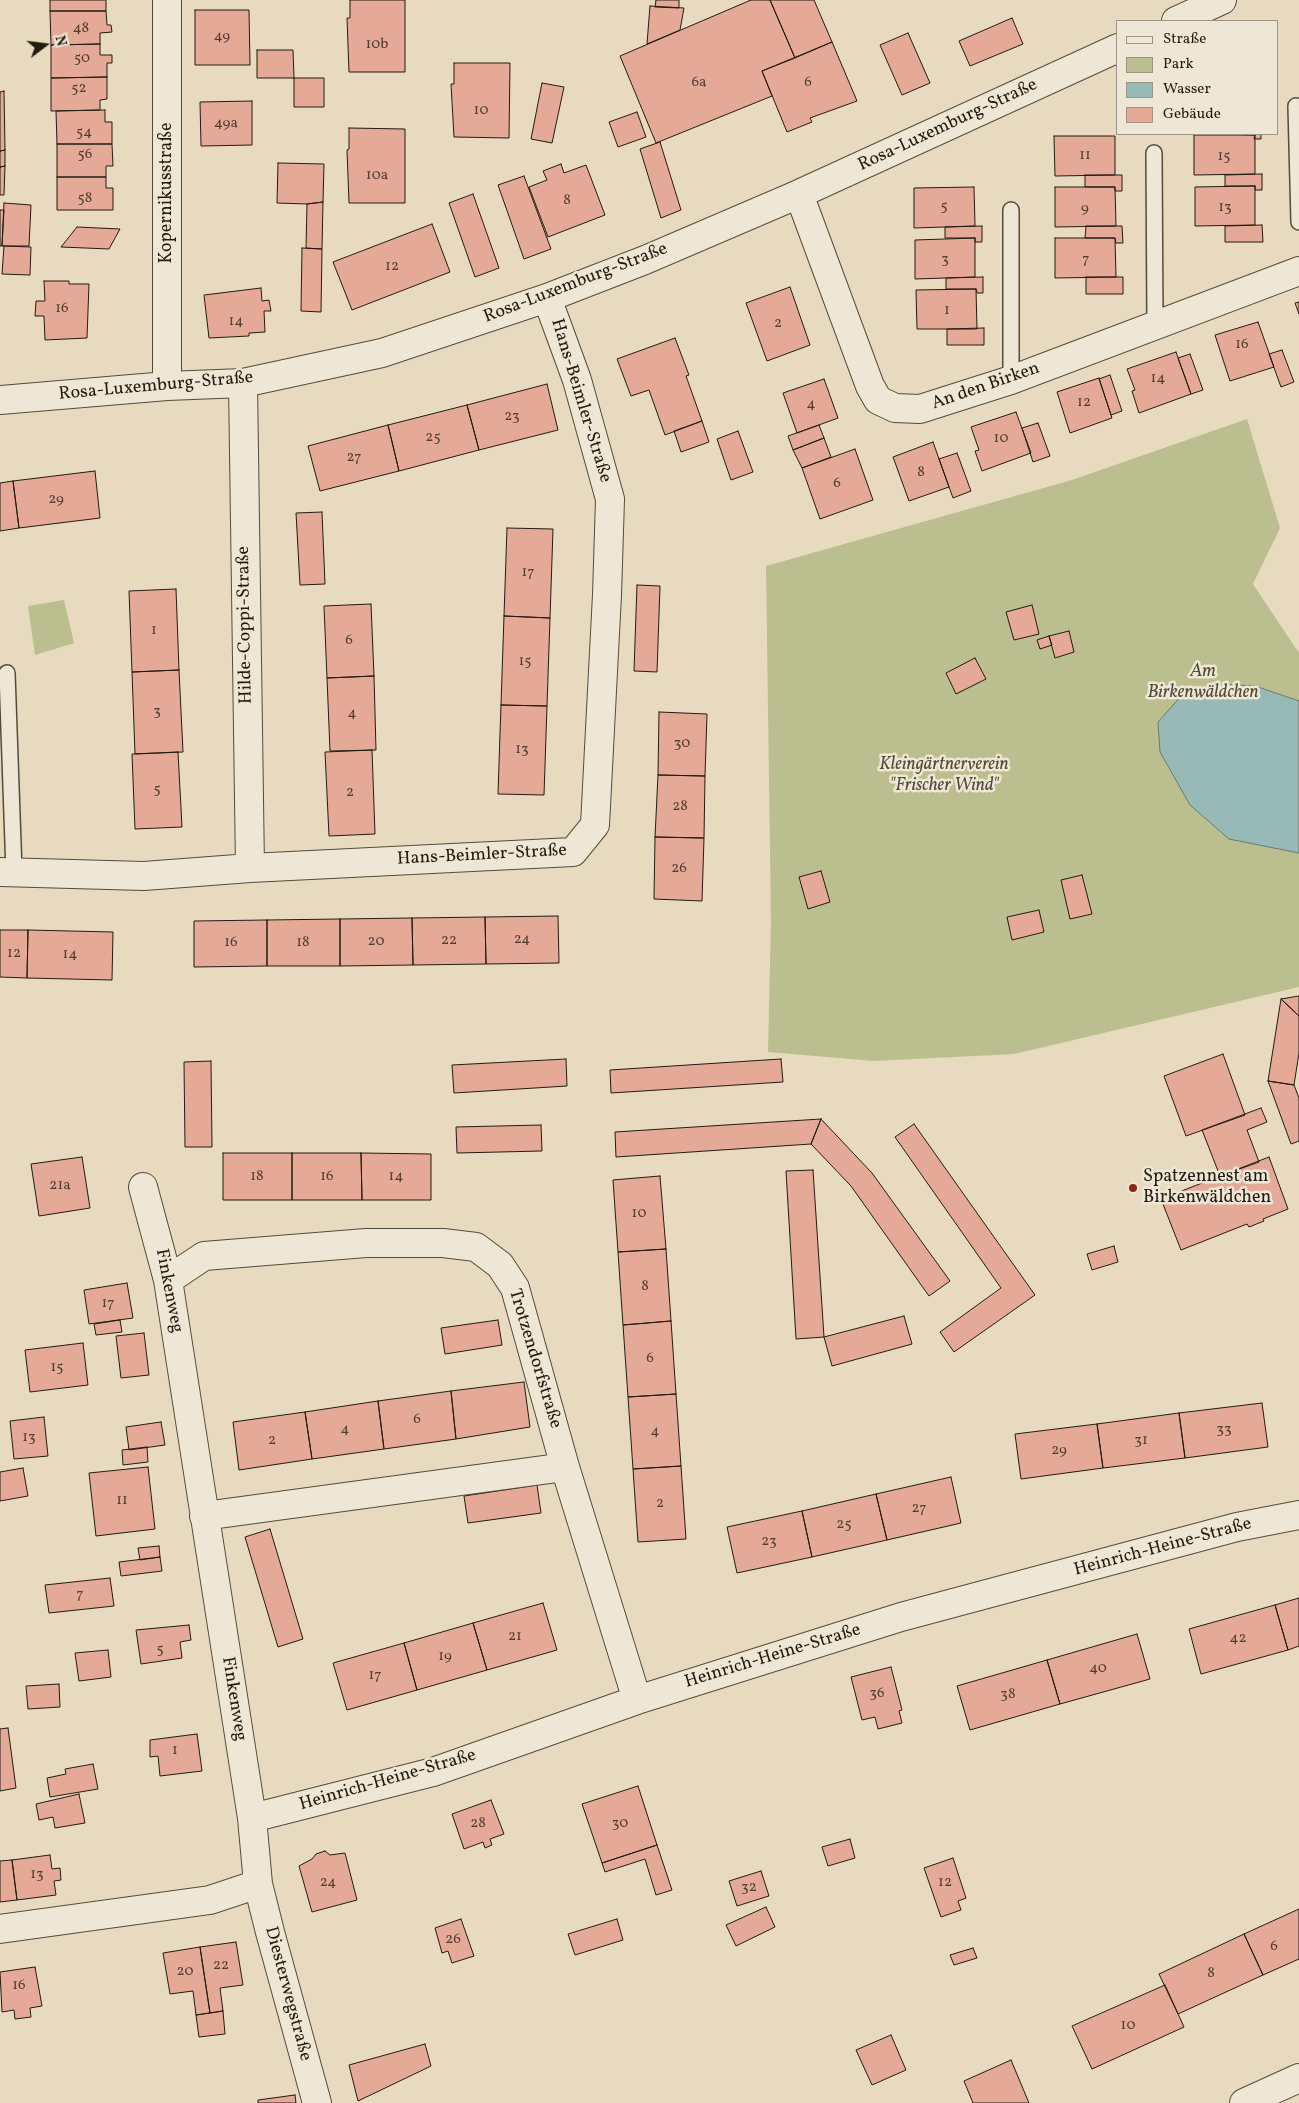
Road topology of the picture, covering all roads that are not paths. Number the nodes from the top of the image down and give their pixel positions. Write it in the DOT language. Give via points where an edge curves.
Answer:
graph roads {
  1 [pos="167,0"];
  2 [pos="1222,0"];
  3 [pos="1178,20"];
  4 [pos="1116,49"];
  5 [pos="1296,106"];
  6 [pos="1154,153"];
  7 [pos="799,194"];
  8 [pos="1012,210"];
  9 [pos="1299,222"];
  10 [pos="1299,271"];
  11 [pos="548,298"];
  12 [pos="1156,326"];
  13 [pos="1011,380"];
  14 [pos="242,382"];
  15 [pos="168,386"];
  16 [pos="0,400"];
  17 [pos="7,673"];
  18 [pos="250,868"];
  19 [pos="7,872"];
  20 [pos="143,1187"];
  21 [pos="168,1280"];
  22 [pos="565,1468"];
  23 [pos="1299,1515"];
  24 [pos="204,1516"];
  25 [pos="637,1700"];
  26 [pos="252,1818"];
  27 [pos="258,1884"];
  28 [pos="0,1929"];
  29 [pos="1299,2078"];
  30 [pos="317,2103"];
  31 [pos="1244,2103"];
  1 -- 15 [label="street, Kopernikusstraße"];
  2 -- 3 [label="street"];
  4 -- 7 [label="street, Rosa-Luxemburg-Straße"];
  5 -- 9 [label="lane"];
  6 -- 12 [label="lane"];
  7 -- 11 [label="street, Rosa-Luxemburg-Straße"];
  7 -- 13 [label="street, An den Birken" via="878,400 895,408 920,409"];
  8 -- 13 [label="lane"];
  10 -- 12 [label="street, An den Birken"];
  11 -- 14 [label="street, Rosa-Luxemburg-Straße" via="382,353"];
  11 -- 18 [label="street, Hans-Beimler-Straße" via="577,380 610,499 594,825 574,852"];
  12 -- 13 [label="street, An den Birken"];
  14 -- 15 [label="street, Rosa-Luxemburg-Straße"];
  14 -- 18 [label="street, Hilde-Coppi-Straße"];
  15 -- 16 [label="street, Rosa-Luxemburg-Straße"];
  17 -- 19 [label="lane"];
  18 -- 19 [label="street, Hans-Beimler-Straße" via="144,876"];
  20 -- 21 [label="street, Finkenweg"];
  21 -- 22 [label="street, Trotzendorfstraße" via="204,1256 366,1243 443,1243 476,1247 500,1265 515,1288"];
  21 -- 24 [label="street, Finkenweg"];
  22 -- 24 [label="street"];
  22 -- 25 [label="street, Trotzendorfstraße"];
  23 -- 25 [label="street, Heinrich-Heine-Straße" via="1237,1528 902,1617"];
  24 -- 26 [label="street, Finkenweg"];
  25 -- 26 [label="street, Heinrich-Heine-Straße" via="433,1772"];
  26 -- 27 [label="street, Finkenweg"];
  27 -- 28 [label="street" via="210,1900"];
  27 -- 30 [label="street, Diesterwegstraße"];
  29 -- 31 [label="street"];
}
